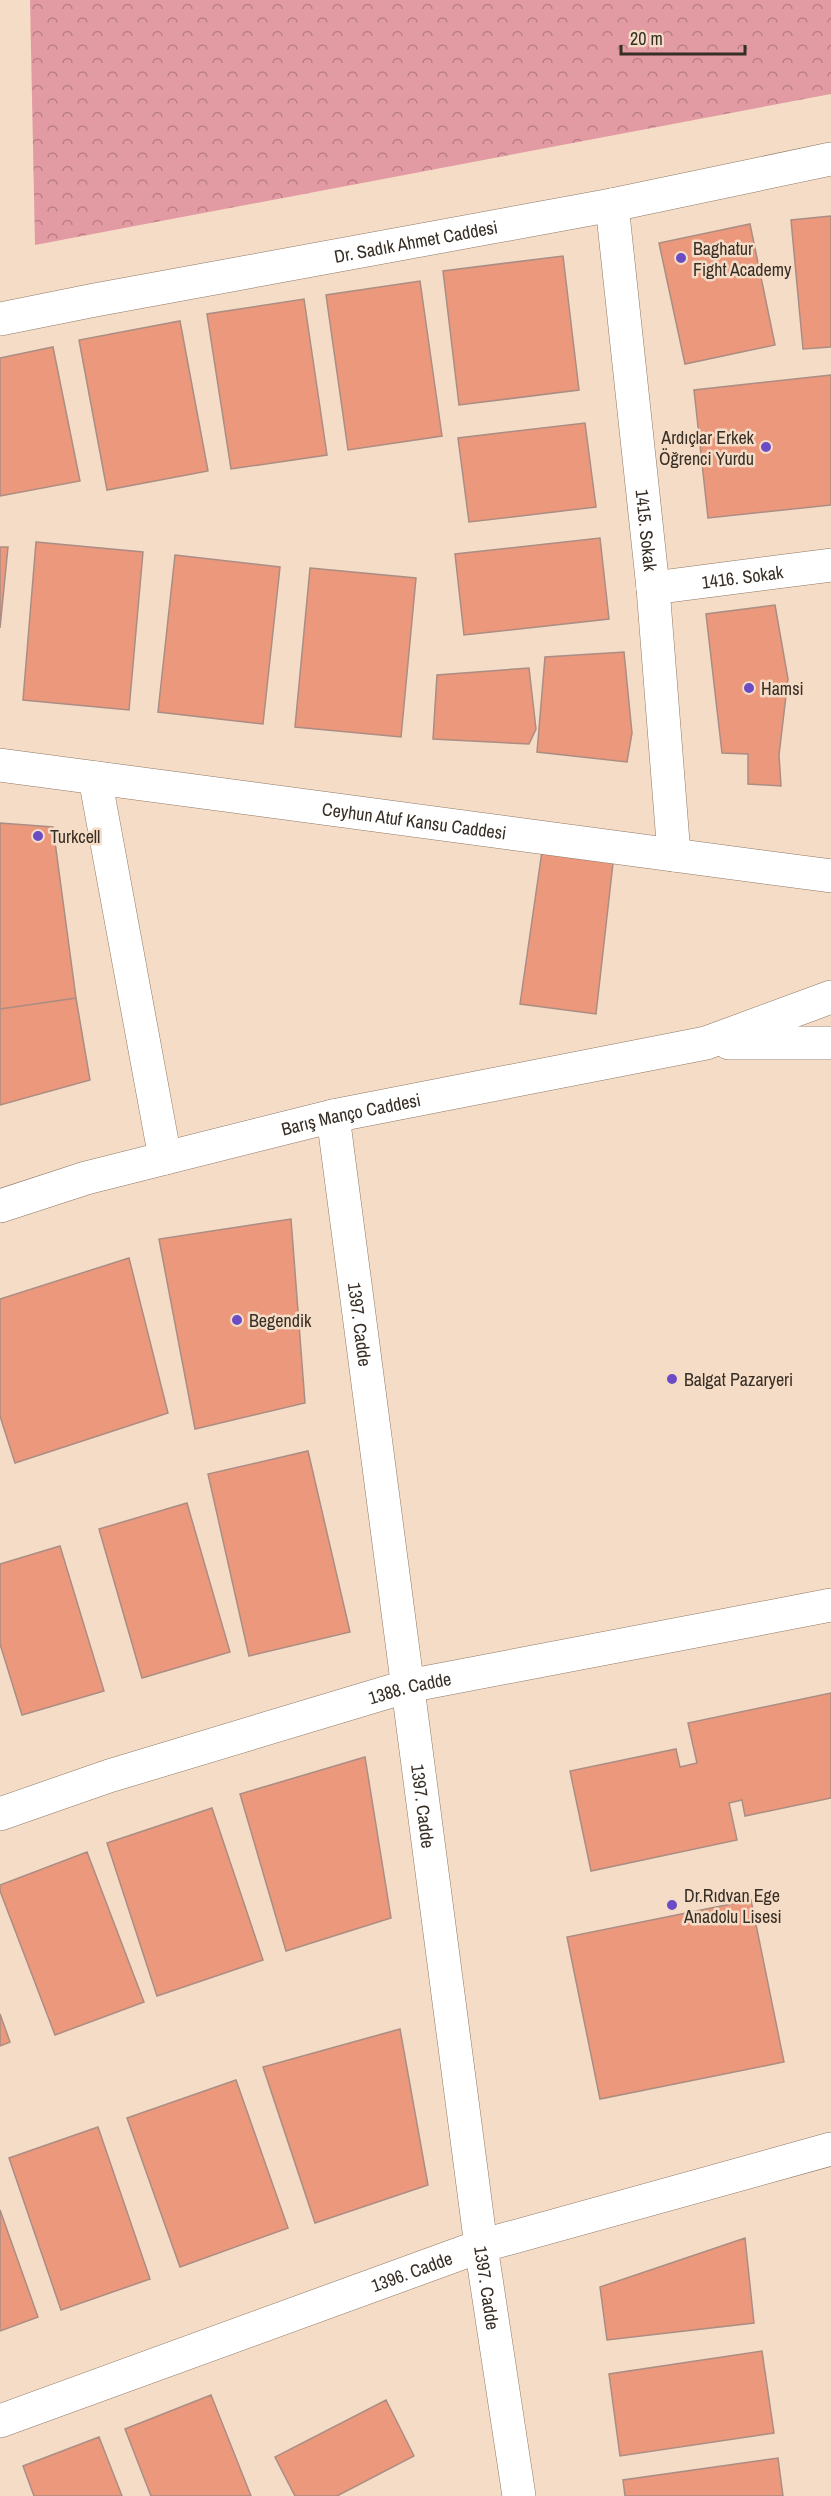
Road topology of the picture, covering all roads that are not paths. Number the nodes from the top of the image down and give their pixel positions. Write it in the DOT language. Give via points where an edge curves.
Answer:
graph roads {
  1 [pos="831,159"];
  2 [pos="612,206"];
  3 [pos="0,319"];
  4 [pos="831,565"];
  5 [pos="653,588"];
  6 [pos="0,765"];
  7 [pos="95,778"];
  8 [pos="674,855"];
  9 [pos="831,876"];
  10 [pos="831,997"];
  11 [pos="706,1043"];
  12 [pos="831,1043"];
  13 [pos="333,1116"];
  14 [pos="165,1158"];
  15 [pos="0,1206"];
  16 [pos="831,1605"];
  17 [pos="408,1686"];
  18 [pos="0,1814"];
  19 [pos="831,2149"];
  20 [pos="482,2246"];
  21 [pos="0,2421"];
  22 [pos="519,2496"];
  1 -- 2 [label="street, Dr. Sadık Ahmet Caddesi"];
  2 -- 3 [label="street, Dr. Sadık Ahmet Caddesi"];
  2 -- 5 [label="street, 1415. Sokak"];
  4 -- 5 [label="street, 1416. Sokak"];
  5 -- 8 [label="street, 1415. Sokak"];
  6 -- 7 [label="street, Ceyhun Atuf Kansu Caddesi"];
  7 -- 8 [label="street, Ceyhun Atuf Kansu Caddesi"];
  7 -- 14 [label="street"];
  8 -- 9 [label="street, Ceyhun Atuf Kansu Caddesi"];
  10 -- 11 [label="street, Barış Manço Caddesi"];
  11 -- 12 [label="street, Barış Manço Caddesi"];
  11 -- 13 [label="street, Barış Manço Caddesi"];
  13 -- 14 [label="street, Barış Manço Caddesi"];
  13 -- 17 [label="street, 1397. Cadde"];
  14 -- 15 [label="street, Barış Manço Caddesi"];
  16 -- 17 [label="street, 1388. Cadde"];
  17 -- 18 [label="street, 1388. Cadde" via="109,1776"];
  17 -- 20 [label="street, 1397. Cadde"];
  19 -- 20 [label="street, 1396. Cadde"];
  20 -- 21 [label="street, 1396. Cadde"];
  20 -- 22 [label="street, 1397. Cadde"];
}
